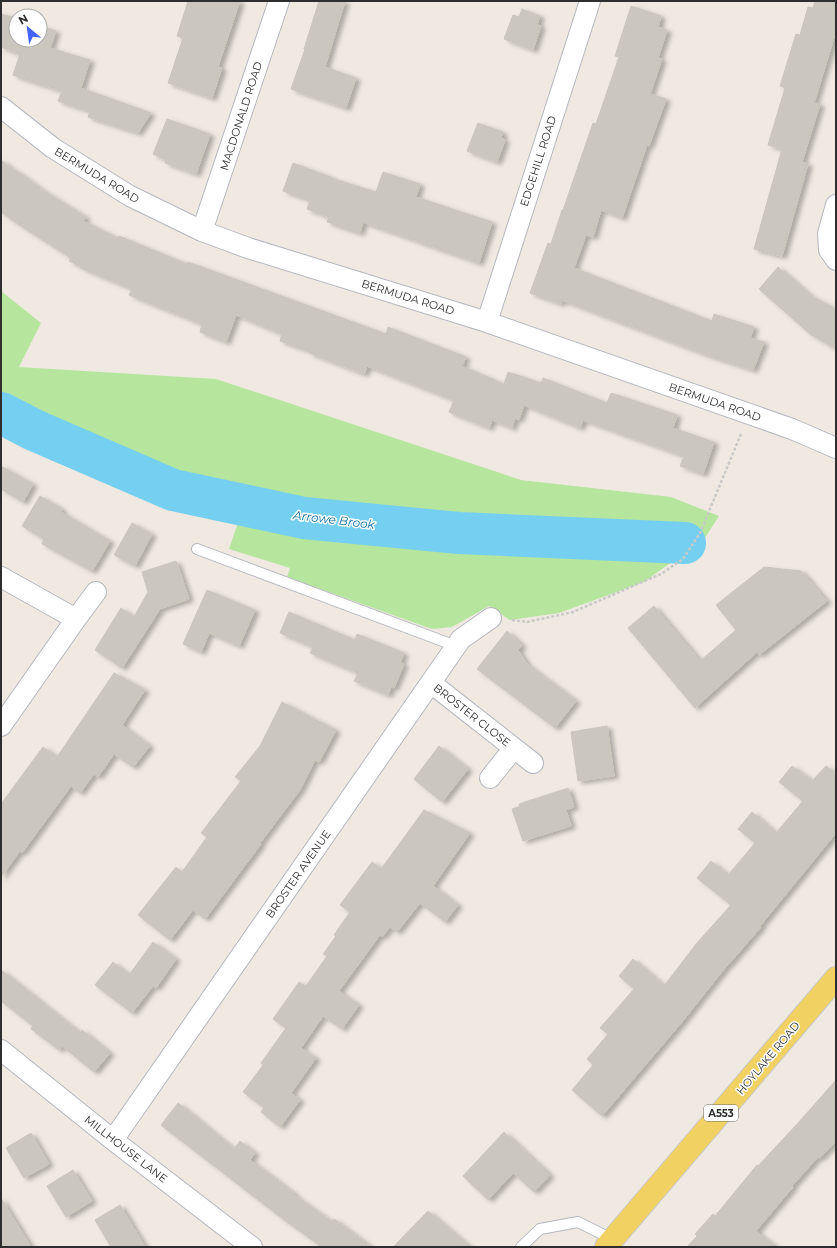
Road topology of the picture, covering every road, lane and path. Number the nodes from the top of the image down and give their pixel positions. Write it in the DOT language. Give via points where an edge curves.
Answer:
graph roads {
  1 [pos="279,1"];
  2 [pos="590,1"];
  3 [pos="1,107"];
  4 [pos="836,205"];
  5 [pos="202,231"];
  6 [pos="836,260"];
  7 [pos="487,322"];
  8 [pos="750,414"];
  9 [pos="836,448"];
  10 [pos="197,549"];
  11 [pos="1,578"];
  12 [pos="96,592"];
  13 [pos="491,618"];
  14 [pos="76,619"];
  15 [pos="456,646"];
  16 [pos="431,683"];
  17 [pos="1,726"];
  18 [pos="514,748"];
  19 [pos="533,763"];
  20 [pos="490,778"];
  21 [pos="836,978"];
  22 [pos="1,1050"];
  23 [pos="113,1140"];
  24 [pos="609,1243"];
  25 [pos="252,1247"];
  26 [pos="521,1247"];
  1 -- 5 [label="street, MACDONALD ROAD"];
  2 -- 7 [label="street, EDGEHILL ROAD"];
  3 -- 5 [label="street, BERMUDA ROAD" via="54,148 130,196"];
  4 -- 6 [label="street" via="828,234 829,250"];
  5 -- 7 [label="street, BERMUDA ROAD" via="248,248"];
  7 -- 8 [label="street, BERMUDA ROAD"];
  8 -- 9 [label="street, BERMUDA ROAD"];
  8 -- 13 [label="path" via="700,533 683,559 661,574 572,612 527,622"];
  10 -- 15 [label="lane"];
  11 -- 14 [label="street"];
  12 -- 14 [label="street"];
  13 -- 15 [label="street, BROSTER AVENUE"];
  14 -- 17 [label="street"];
  15 -- 16 [label="street, BROSTER AVENUE"];
  16 -- 18 [label="street, BROSTER CLOSE"];
  16 -- 23 [label="street, BROSTER AVENUE"];
  18 -- 19 [label="street, BROSTER CLOSE"];
  18 -- 20 [label="street, BROSTER CLOSE"];
  21 -- 24 [label="main road, HOYLAKE ROAD / A553"];
  22 -- 23 [label="street, MILLHOUSE LANE"];
  23 -- 25 [label="street, MILLHOUSE LANE"];
  24 -- 26 [label="lane" via="578,1222 540,1229"];
}
